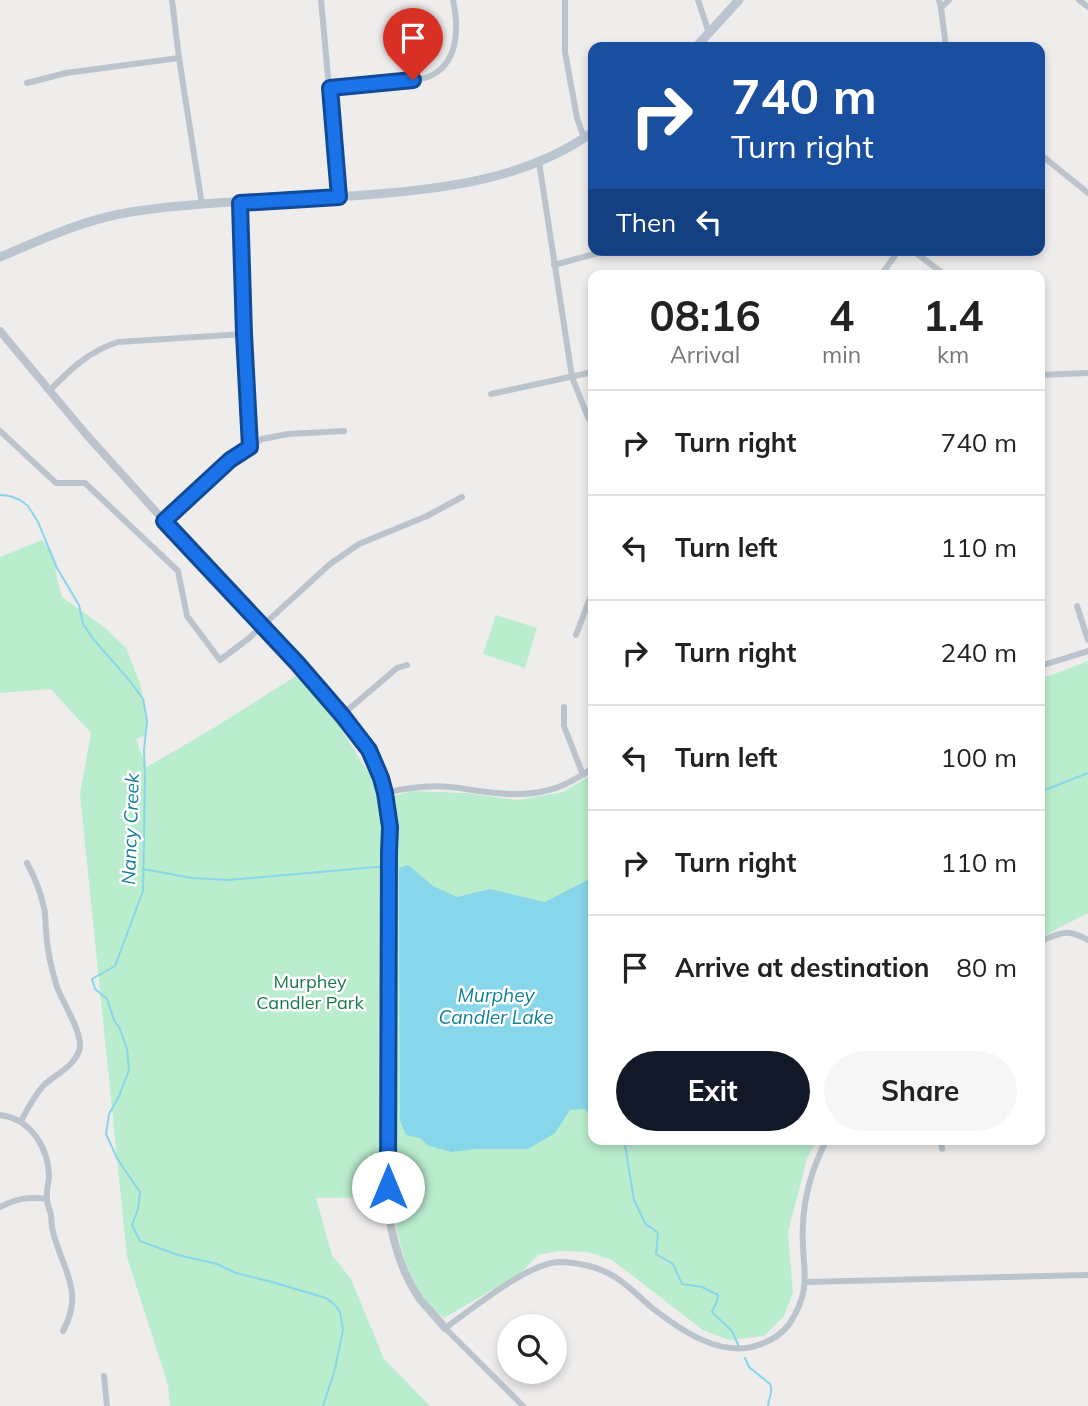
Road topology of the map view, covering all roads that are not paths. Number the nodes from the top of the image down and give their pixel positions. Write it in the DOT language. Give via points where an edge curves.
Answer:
graph roads {
  1 [pos="172,0"];
  2 [pos="321,0"];
  3 [pos="453,0"];
  4 [pos="565,0"];
  5 [pos="698,0"];
  6 [pos="739,0"];
  7 [pos="939,0"];
  8 [pos="948,0"];
  9 [pos="1079,0"];
  10 [pos="1088,7"];
  11 [pos="941,8"];
  12 [pos="709,33"];
  13 [pos="701,42"];
  14 [pos="945,42"];
  15 [pos="179,58"];
  16 [pos="27,83"];
  17 [pos="330,88"];
  18 [pos="588,135"];
  19 [pos="584,138"];
  20 [pos="1045,158"];
  21 [pos="539,162"];
  22 [pos="1088,193"];
  23 [pos="339,197"];
  24 [pos="240,203"];
  25 [pos="202,205"];
  26 [pos="588,256"];
  27 [pos="920,256"];
  28 [pos="0,257"];
  29 [pos="555,265"];
  30 [pos="938,270"];
  31 [pos="244,334"];
  32 [pos="2,337"];
  33 [pos="588,373"];
  34 [pos="1088,373"];
  35 [pos="1045,375"];
  36 [pos="572,377"];
  37 [pos="50,390"];
  38 [pos="491,394"];
  39 [pos="588,417"];
  40 [pos="0,431"];
  41 [pos="344,432"];
  42 [pos="250,447"];
  43 [pos="462,497"];
  44 [pos="164,521"];
  45 [pos="588,603"];
  46 [pos="1077,606"];
  47 [pos="262,626"];
  48 [pos="576,635"];
  49 [pos="1088,640"];
  50 [pos="1088,650"];
  51 [pos="1045,664"];
  52 [pos="407,665"];
  53 [pos="564,707"];
  54 [pos="342,715"];
  55 [pos="588,772"];
  56 [pos="583,775"];
  57 [pos="385,793"];
  58 [pos="27,863"];
  59 [pos="1045,939"];
  60 [pos="1088,940"];
  61 [pos="0,1115"];
  62 [pos="21,1121"];
  63 [pos="825,1145"];
  64 [pos="941,1145"];
  65 [pos="942,1149"];
  66 [pos="47,1199"];
  67 [pos="0,1207"];
  68 [pos="1088,1275"];
  69 [pos="806,1282"];
  70 [pos="445,1328"];
  71 [pos="64,1331"];
  72 [pos="104,1376"];
  73 [pos="107,1406"];
  74 [pos="523,1406"];
  1 -- 15 [label="street"];
  2 -- 17 [label="street"];
  3 -- 17 [label="street" via="456,41 441,69 413,80"];
  4 -- 19 [label="street" via="565,52"];
  5 -- 12 [label="street"];
  6 -- 12 [label="main road"];
  7 -- 11 [label="street"];
  8 -- 11 [label="street"];
  9 -- 10 [label="street"];
  11 -- 14 [label="street"];
  12 -- 13 [label="main road"];
  15 -- 16 [label="street" via="66,73"];
  15 -- 25 [label="street"];
  17 -- 23 [label="street"];
  18 -- 19 [label="main road"];
  19 -- 21 [label="main road"];
  20 -- 22 [label="street"];
  21 -- 23 [label="main road" via="474,182"];
  21 -- 29 [label="street"];
  23 -- 24 [label="main road"];
  24 -- 25 [label="main road"];
  24 -- 31 [label="street"];
  25 -- 28 [label="main road" via="95,220"];
  26 -- 29 [label="street"];
  27 -- 30 [label="street"];
  29 -- 36 [label="street"];
  31 -- 37 [label="street" via="118,342 89,354"];
  31 -- 42 [label="street"];
  32 -- 37 [label="street"];
  33 -- 36 [label="street"];
  34 -- 35 [label="street"];
  36 -- 38 [label="street"];
  36 -- 39 [label="street"];
  37 -- 44 [label="street"];
  40 -- 47 [label="street" via="56,483 85,483 178,571 187,616 220,660"];
  41 -- 42 [label="street" via="288,434 262,439"];
  42 -- 44 [label="street"];
  43 -- 47 [label="street" via="359,544"];
  44 -- 47 [label="street"];
  45 -- 48 [label="street"];
  46 -- 49 [label="street"];
  47 -- 54 [label="street"];
  50 -- 51 [label="street"];
  52 -- 54 [label="street" via="397,668"];
  53 -- 56 [label="street" via="564,726"];
  54 -- 57 [label="street" via="369,750"];
  55 -- 56 [label="street"];
  56 -- 57 [label="street" via="550,790 518,795 433,787"];
  57 -- 70 [label="street" via="390,827 388,1208 405,1274"];
  58 -- 62 [label="street" via="44,909 51,970 80,1047 66,1069 31,1100"];
  59 -- 60 [label="street" via="1073,932"];
  61 -- 62 [label="street"];
  62 -- 66 [label="street" via="46,1155"];
  63 -- 69 [label="street" via="805,1201"];
  64 -- 65 [label="street"];
  66 -- 67 [label="street" via="20,1198"];
  66 -- 71 [label="street" via="73,1299"];
  68 -- 69 [label="street"];
  69 -- 70 [label="street" via="802,1301 782,1333 756,1347 738,1350 695,1337 613,1275 559,1262 534,1268"];
  70 -- 74 [label="street"];
  72 -- 73 [label="street"];
}
